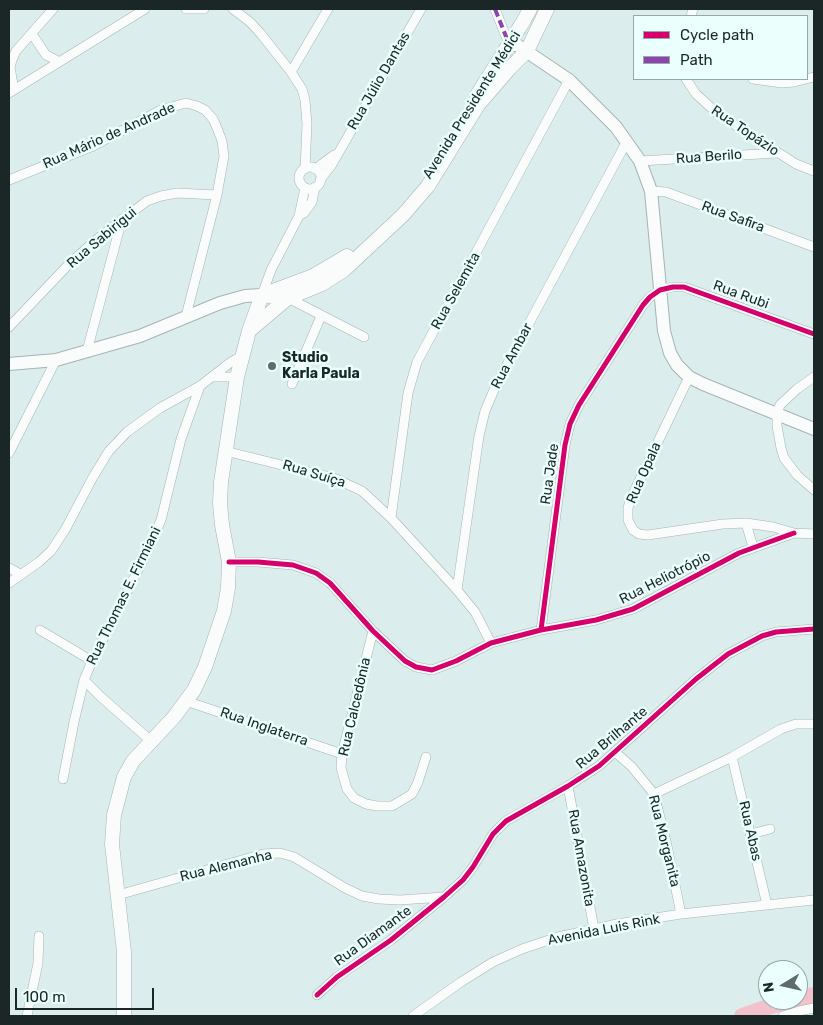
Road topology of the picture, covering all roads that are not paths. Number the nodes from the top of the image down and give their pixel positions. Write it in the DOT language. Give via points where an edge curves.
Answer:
graph roads {
  1 [pos="53,9"];
  2 [pos="145,9"];
  3 [pos="186,9"];
  4 [pos="204,9"];
  5 [pos="233,9"];
  6 [pos="328,9"];
  7 [pos="421,9"];
  8 [pos="495,9"];
  9 [pos="530,9"];
  10 [pos="541,9"];
  11 [pos="547,9"];
  12 [pos="32,34"];
  13 [pos="508,46"];
  14 [pos="526,51"];
  15 [pos="58,62"];
  16 [pos="291,72"];
  17 [pos="569,80"];
  18 [pos="687,80"];
  19 [pos="760,80"];
  20 [pos="801,80"];
  21 [pos="11,92"];
  22 [pos="627,141"];
  23 [pos="777,153"];
  24 [pos="337,154"];
  25 [pos="640,161"];
  26 [pos="305,169"];
  27 [pos="315,169"];
  28 [pos="814,172"];
  29 [pos="9,180"];
  30 [pos="318,184"];
  31 [pos="304,188"];
  32 [pos="651,191"];
  33 [pos="217,195"];
  34 [pos="299,216"];
  35 [pos="122,219"];
  36 [pos="814,247"];
  37 [pos="660,290"];
  38 [pos="262,295"];
  39 [pos="288,298"];
  40 [pos="186,316"];
  41 [pos="321,316"];
  42 [pos="9,327"];
  43 [pos="249,331"];
  44 [pos="814,334"];
  45 [pos="364,337"];
  46 [pos="88,351"];
  47 [pos="242,356"];
  48 [pos="56,360"];
  49 [pos="9,364"];
  50 [pos="212,377"];
  51 [pos="237,377"];
  52 [pos="689,377"];
  53 [pos="814,377"];
  54 [pos="292,384"];
  55 [pos="200,386"];
  56 [pos="777,414"];
  57 [pos="814,429"];
  58 [pos="225,450"];
  59 [pos="9,453"];
  60 [pos="814,490"];
  61 [pos="391,518"];
  62 [pos="746,523"];
  63 [pos="794,533"];
  64 [pos="814,534"];
  65 [pos="753,547"];
  66 [pos="229,562"];
  67 [pos="9,568"];
  68 [pos="20,574"];
  69 [pos="9,582"];
  70 [pos="457,590"];
  71 [pos="814,629"];
  72 [pos="40,630"];
  73 [pos="541,630"];
  74 [pos="373,631"];
  75 [pos="492,643"];
  76 [pos="92,661"];
  77 [pos="84,680"];
  78 [pos="186,701"];
  79 [pos="814,726"];
  80 [pos="151,741"];
  81 [pos="615,752"];
  82 [pos="342,754"];
  83 [pos="426,756"];
  84 [pos="732,757"];
  85 [pos="63,779"];
  86 [pos="568,786"];
  87 [pos="654,794"];
  88 [pos="770,829"];
  89 [pos="751,834"];
  90 [pos="118,895"];
  91 [pos="444,897"];
  92 [pos="814,900"];
  93 [pos="767,905"];
  94 [pos="681,914"];
  95 [pos="594,929"];
  96 [pos="39,936"];
  97 [pos="317,995"];
  98 [pos="814,1008"];
  99 [pos="799,1013"];
  100 [pos="27,1016"];
  101 [pos="124,1016"];
  102 [pos="413,1016"];
  103 [pos="783,1016"];
  1 -- 12 [label="street"];
  2 -- 15 [label="street"];
  3 -- 4 [label="street"];
  5 -- 16 [label="street" via="250,22"];
  6 -- 16 [label="street"];
  7 -- 24 [label="street, Rua Júlio Dantas"];
  8 -- 13 [label="street"];
  9 -- 13 [label="main road, Avenida Presidente Médici"];
  10 -- 14 [label="main road"];
  11 -- 14 [label="main road, Avenida Presidente Médici"];
  12 -- 15 [label="street" via="46,55"];
  12 -- 21 [label="street" via="12,60"];
  13 -- 14 [label="main road" via="514,45"];
  13 -- 38 [label="main road, Avenida Presidente Médici" via="438,163 404,205 340,262"];
  14 -- 17 [label="main road"];
  14 -- 39 [label="main road, Avenida Presidente Médici" via="478,105 428,186 403,215 344,270 322,284"];
  15 -- 21 [label="street"];
  16 -- 26 [label="street" via="305,100"];
  17 -- 22 [label="main road"];
  17 -- 61 [label="street, Rua Selemita" via="417,362 406,400"];
  18 -- 23 [label="street, Rua Topázio" via="696,94 718,114"];
  19 -- 20 [label="street" via="782,83"];
  22 -- 25 [label="main road"];
  22 -- 70 [label="street, Rua Ambar" via="485,411"];
  23 -- 25 [label="street, Rua Berilo"];
  23 -- 28 [label="street, Rua Topázio"];
  24 -- 27 [label="street, Rua Júlio Dantas"];
  24 -- 30 [label="street, Rua Júlio Dantas"];
  25 -- 32 [label="main road"];
  26 -- 27 [label="street"];
  26 -- 31 [label="street, Rua Júlio Dantas" via="299,179"];
  27 -- 30 [label="street"];
  29 -- 33 [label="street, Rua Mário de Andrade" via="93,146 161,110 186,103 205,110 213,119 222,141 224,156"];
  30 -- 31 [label="street" via="312,189"];
  30 -- 34 [label="street, Rua Júlio Dantas" via="312,202"];
  31 -- 34 [label="street, Rua Júlio Dantas"];
  32 -- 36 [label="street, Rua Safira" via="666,192"];
  32 -- 37 [label="main road"];
  33 -- 35 [label="street, Rua Sabirigui" via="177,193 161,196 147,201"];
  33 -- 40 [label="street, Rua Mário de Andrade"];
  34 -- 38 [label="street, Rua Júlio Dantas"];
  35 -- 42 [label="street, Rua Sabirigui" via="56,277"];
  35 -- 46 [label="street"];
  37 -- 44 [label="street, Rua Rubi" via="684,287"];
  37 -- 52 [label="main road" via="666,343 677,365"];
  37 -- 73 [label="street, Rua Jade" via="643,305 570,424"];
  38 -- 39 [label="main road, Avenida Presidente Médici"];
  38 -- 40 [label="main road" via="233,299"];
  38 -- 43 [label="main road"];
  39 -- 41 [label="street"];
  39 -- 43 [label="main road"];
  40 -- 46 [label="main road" via="140,336"];
  41 -- 45 [label="street"];
  41 -- 54 [label="street"];
  43 -- 47 [label="main road"];
  46 -- 48 [label="main road"];
  47 -- 50 [label="street"];
  47 -- 51 [label="main road"];
  48 -- 49 [label="main road"];
  48 -- 59 [label="street"];
  50 -- 51 [label="street"];
  50 -- 55 [label="street"];
  51 -- 58 [label="main road"];
  52 -- 56 [label="main road"];
  52 -- 62 [label="street, Rua Opala" via="635,489 628,508 629,523 636,533 648,534"];
  53 -- 56 [label="street" via="788,396"];
  55 -- 68 [label="street" via="160,408 127,432 109,451 50,551"];
  55 -- 76 [label="street, Rua Thomas E. Firmiani" via="181,438 162,520"];
  56 -- 57 [label="main road"];
  56 -- 60 [label="street" via="778,438 784,458"];
  58 -- 61 [label="street, Rua Suíça" via="334,478 362,491"];
  58 -- 66 [label="main road" via="220,503"];
  61 -- 70 [label="street, Rua Suíça"];
  62 -- 63 [label="street, Rua Opala"];
  62 -- 65 [label="street"];
  63 -- 64 [label="street"];
  63 -- 65 [label="street, Rua Heliotrópio"];
  65 -- 73 [label="street, Rua Heliotrópio" via="632,609 596,620"];
  66 -- 74 [label="street, Rua Heliotrópio" via="293,566 316,573 330,583"];
  66 -- 78 [label="main road" via="224,611 205,667"];
  67 -- 68 [label="street"];
  68 -- 69 [label="street"];
  70 -- 75 [label="street, Rua Suíça" via="475,612"];
  71 -- 81 [label="street, Rua Brilhante" via="762,636 728,654"];
  72 -- 76 [label="street"];
  73 -- 75 [label="street, Rua Heliotrópio"];
  74 -- 75 [label="street, Rua Heliotrópio" via="405,661 425,670 443,667"];
  74 -- 82 [label="street, Rua Calcedônia"];
  76 -- 77 [label="street, Rua Thomas E. Firmiani"];
  77 -- 80 [label="street"];
  77 -- 85 [label="street, Rua Thomas E. Firmiani"];
  78 -- 80 [label="main road"];
  78 -- 82 [label="street, Rua Inglaterra"];
  79 -- 84 [label="street" via="802,723 788,726"];
  80 -- 90 [label="main road" via="124,777 114,815 112,844"];
  81 -- 86 [label="street, Rua Brilhante"];
  81 -- 87 [label="street, Rua Morganita"];
  82 -- 83 [label="street, Rua Calcedônia" via="341,768 347,790 354,798 377,806 392,806 412,794"];
  84 -- 87 [label="street"];
  84 -- 89 [label="street, Rua Abas"];
  86 -- 91 [label="street, Rua Brilhante" via="499,827 474,867"];
  86 -- 95 [label="street, Rua Amazonita"];
  87 -- 94 [label="street, Rua Morganita"];
  88 -- 89 [label="street"];
  89 -- 93 [label="street, Rua Abas"];
  90 -- 91 [label="street, Rua Alemanha" via="263,854 280,853 294,857 362,896 400,900"];
  90 -- 101 [label="main road" via="124,959"];
  91 -- 97 [label="street, Rua Diamante" via="391,940 332,980"];
  92 -- 93 [label="street, Avenida Luis Rink"];
  93 -- 94 [label="street, Avenida Luis Rink"];
  94 -- 95 [label="street, Avenida Luis Rink"];
  95 -- 102 [label="street, Avenida Luis Rink" via="538,943 493,962"];
  96 -- 100 [label="street" via="38,963"];
  98 -- 99 [label="street"];
  99 -- 103 [label="street"];
}
